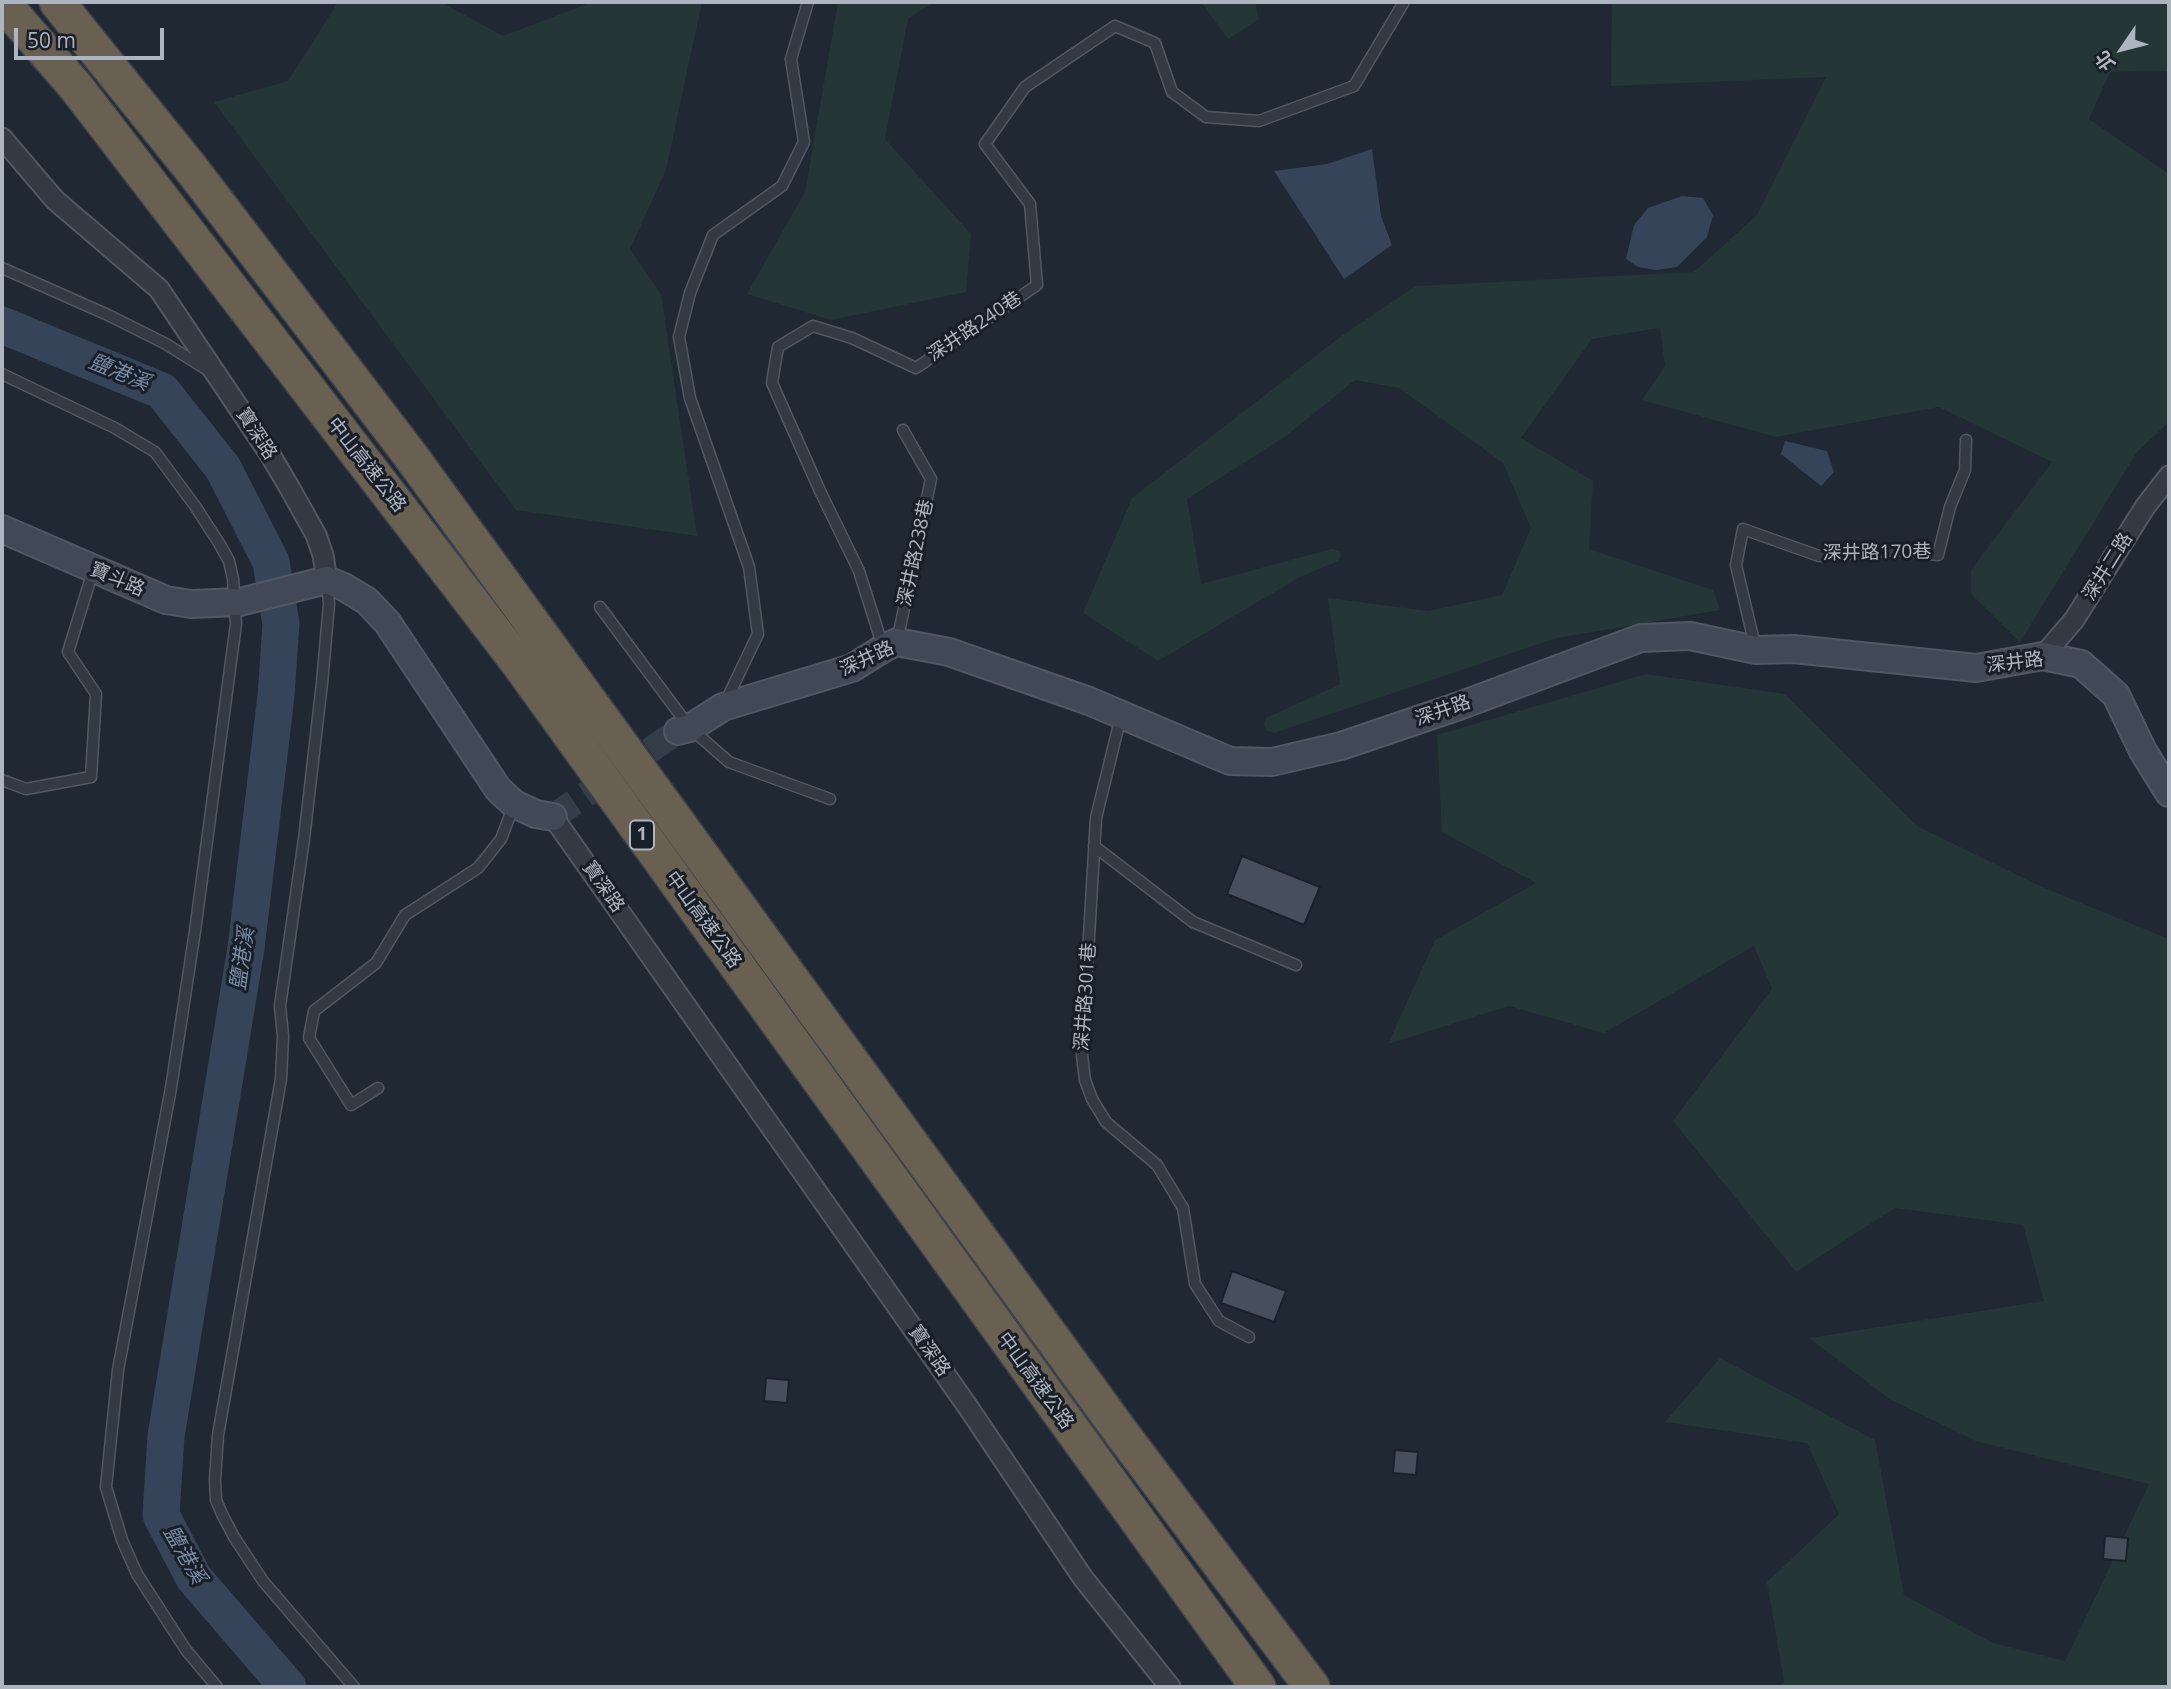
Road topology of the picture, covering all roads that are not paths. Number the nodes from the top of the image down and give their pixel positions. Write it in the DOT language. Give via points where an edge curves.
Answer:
graph roads {
  1 [pos="2,2"];
  2 [pos="57,2"];
  3 [pos="808,2"];
  4 [pos="1405,2"];
  5 [pos="2,138"];
  6 [pos="2,268"];
  7 [pos="2,374"];
  8 [pos="219,377"];
  9 [pos="903,430"];
  10 [pos="1966,440"];
  11 [pos="2169,476"];
  12 [pos="2,529"];
  13 [pos="93,570"];
  14 [pos="327,580"];
  15 [pos="237,603"];
  16 [pos="600,607"];
  17 [pos="890,645"];
  18 [pos="1756,650"];
  19 [pos="2043,656"];
  20 [pos="723,707"];
  21 [pos="1122,715"];
  22 [pos="684,729"];
  23 [pos="2,779"];
  24 [pos="2169,793"];
  25 [pos="830,799"];
  26 [pos="514,804"];
  27 [pos="553,817"];
  28 [pos="1094,846"];
  29 [pos="1296,965"];
  30 [pos="378,1088"];
  31 [pos="1249,1337"];
  32 [pos="217,1687"];
  33 [pos="354,1687"];
  34 [pos="1170,1687"];
  35 [pos="1258,1687"];
  36 [pos="1312,1687"];
  1 -- 35 [label="highway, 中山高速公路 / 1" via="75,87 517,661"];
  2 -- 36 [label="highway, 中山高速公路 / 1" via="410,455 1112,1420"];
  3 -- 20 [label="lane" via="791,59 803,142 782,186 713,235 679,337 690,398 749,567 758,634"];
  4 -- 17 [label="lane, 深井路240巷" via="1354,86 1259,121 1206,117 1172,92 1155,43 1115,26 1025,87 985,144 1030,204 1037,285 915,368 852,338 813,326 778,347 772,383"];
  5 -- 8 [label="street, 寶深路" via="54,200 159,289"];
  6 -- 8 [label="lane" via="166,344"];
  7 -- 15 [label="lane" via="155,452 229,561"];
  8 -- 14 [label="street, 寶深路" via="316,535"];
  9 -- 17 [label="lane, 深井路238巷" via="931,479"];
  10 -- 18 [label="lane, 深井路170巷" via="1965,470 1938,555 1898,550 1819,556 1742,529 1736,565"];
  11 -- 19 [label="street, 深井二路" via="2074,620"];
  12 -- 13 [label="street, 寶斗路"];
  13 -- 15 [label="street, 寶斗路" via="166,600"];
  13 -- 23 [label="lane" via="68,652 96,694 91,777 26,789"];
  14 -- 15 [label="street, 寶斗路"];
  14 -- 26 [label="street, 寶深路" via="379,612 498,789"];
  14 -- 33 [label="lane" via="322,683 280,1006 281,1079 218,1435 215,1480 222,1514 262,1581"];
  15 -- 32 [label="lane" via="195,931 118,1370 106,1487 137,1574 186,1650"];
  16 -- 22 [label="lane"];
  17 -- 20 [label="street, 深井路" via="852,668"];
  17 -- 21 [label="street, 深井路" via="949,652"];
  18 -- 19 [label="street, 深井路" via="1794,649 1976,668"];
  18 -- 21 [label="street, 深井路" via="1690,636 1641,638 1341,746 1272,762 1230,761"];
  19 -- 24 [label="street, 深井路" via="2081,664 2116,695"];
  20 -- 22 [label="street, 深井路"];
  21 -- 28 [label="lane, 深井路301巷" via="1096,817"];
  22 -- 25 [label="lane" via="729,762"];
  26 -- 27 [label="street, 寶深路"];
  26 -- 30 [label="lane" via="501,839 478,868 405,915 376,963 314,1011 309,1038 351,1105"];
  27 -- 34 [label="street, 寶深路" via="1083,1578"];
  28 -- 29 [label="lane" via="1193,922"];
  28 -- 31 [label="lane, 深井路301巷" via="1082,1055 1085,1080 1106,1122 1157,1165 1183,1208 1195,1284 1219,1321"];
}
